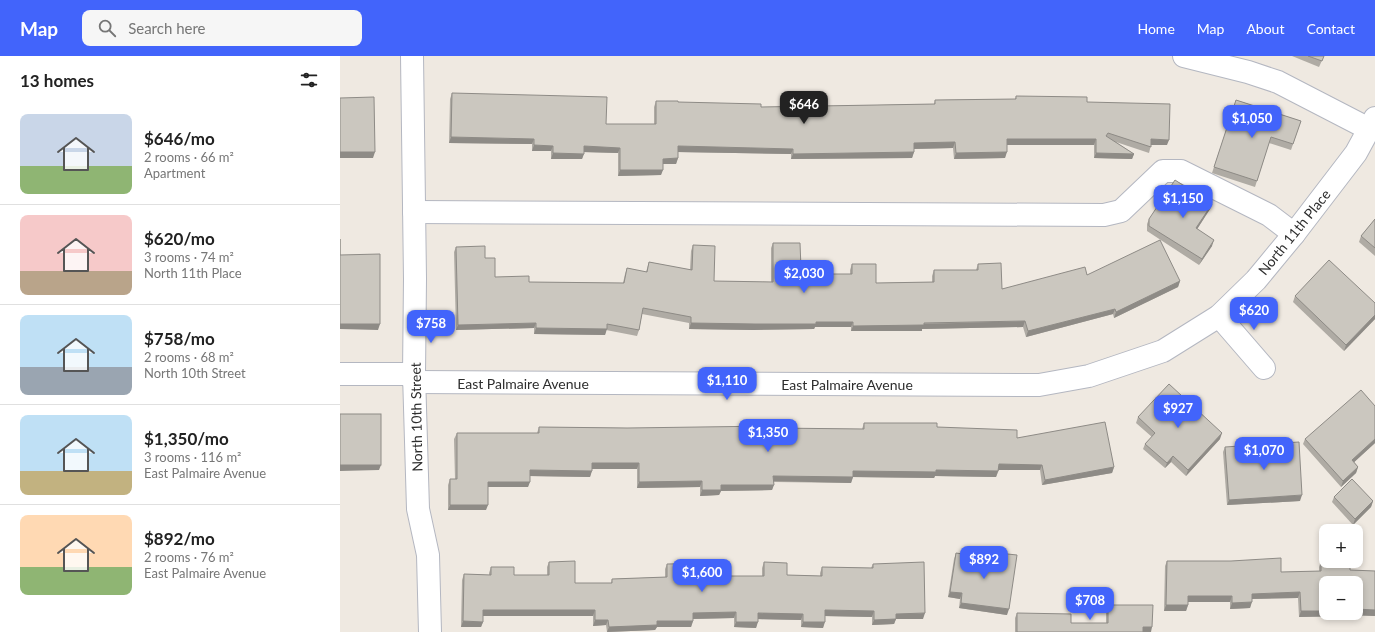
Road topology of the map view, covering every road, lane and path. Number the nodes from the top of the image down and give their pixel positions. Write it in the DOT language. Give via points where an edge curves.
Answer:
graph roads {
  1 [pos="412,56"];
  2 [pos="1184,56"];
  3 [pos="1249,64"];
  4 [pos="1372,124"];
  5 [pos="414,212"];
  6 [pos="1294,234"];
  7 [pos="1219,316"];
  8 [pos="1264,368"];
  9 [pos="340,374"];
  10 [pos="414,378"];
  11 [pos="1039,385"];
  12 [pos="430,632"];
  1 -- 5 [label="street, North 10th Street"];
  2 -- 3 [label="street"];
  3 -- 4 [label="street" via="1278,82"];
  4 -- 6 [label="street, North 11th Place" via="1356,153"];
  5 -- 6 [label="street" via="1104,216 1121,212 1163,171 1181,171 1270,216"];
  5 -- 10 [label="street, North 10th Street"];
  6 -- 7 [label="street, North 11th Place" via="1256,280"];
  7 -- 8 [label="street"];
  7 -- 11 [label="street, North 11th Place" via="1163,351 1089,376"];
  9 -- 10 [label="street, East Palmaire Avenue"];
  10 -- 11 [label="street, East Palmaire Avenue"];
  10 -- 12 [label="street, North 10th Street" via="418,509 428,555"];
}
